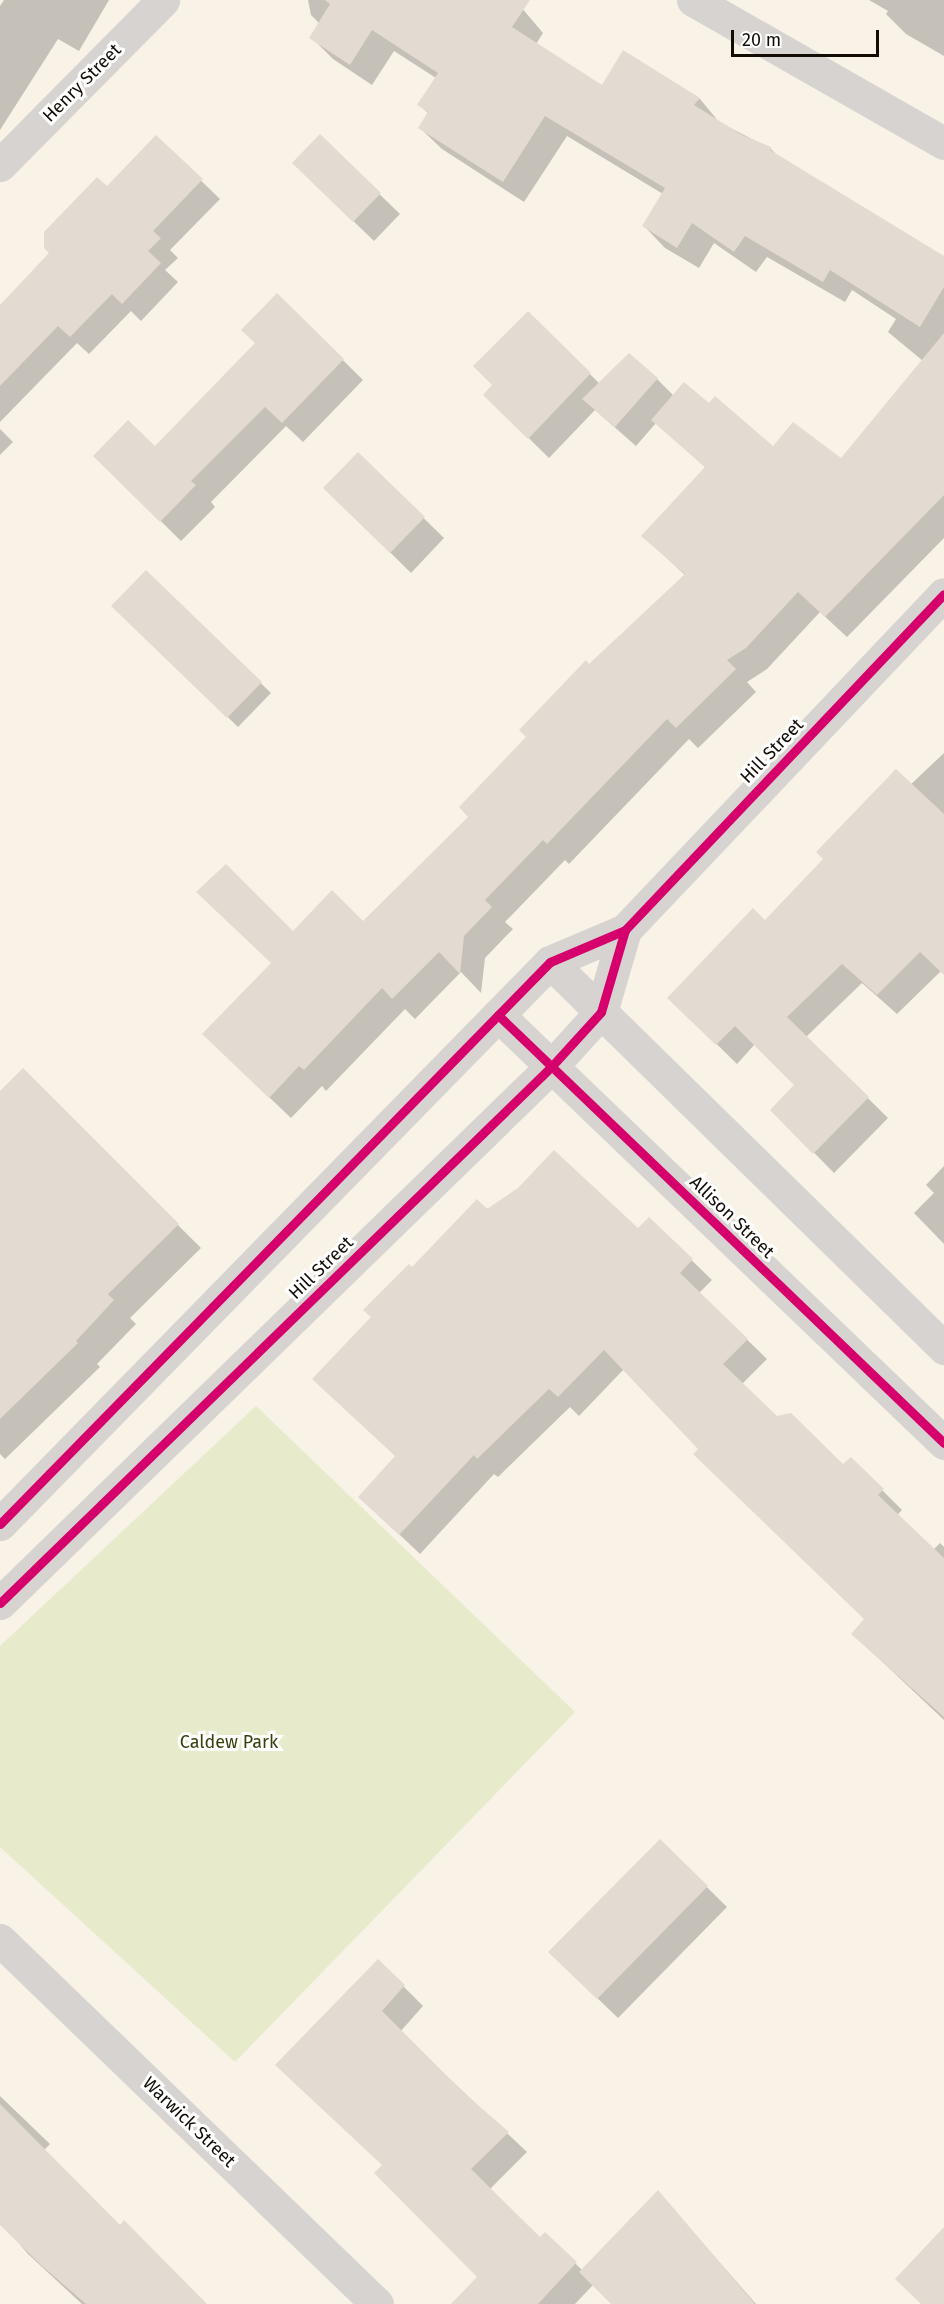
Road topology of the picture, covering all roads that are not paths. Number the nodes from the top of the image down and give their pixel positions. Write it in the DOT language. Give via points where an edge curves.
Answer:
graph roads {
  1 [pos="163,0"];
  2 [pos="693,0"];
  3 [pos="944,142"];
  4 [pos="0,165"];
  5 [pos="944,594"];
  6 [pos="625,930"];
  7 [pos="550,962"];
  8 [pos="600,1012"];
  9 [pos="498,1016"];
  10 [pos="551,1067"];
  11 [pos="944,1348"];
  12 [pos="944,1443"];
  13 [pos="0,1524"];
  14 [pos="0,1604"];
  15 [pos="0,1940"];
  16 [pos="377,2304"];
  1 -- 4 [label="street, Henry Street"];
  2 -- 3 [label="street"];
  5 -- 6 [label="street, Hill Street"];
  6 -- 7 [label="street, Hill Street"];
  6 -- 8 [label="street, Hill Street"];
  7 -- 8 [label="street"];
  7 -- 9 [label="street, Hill Street"];
  8 -- 10 [label="street, Hill Street"];
  8 -- 11 [label="street"];
  9 -- 10 [label="street, Allison Street"];
  9 -- 13 [label="street, Hill Street"];
  10 -- 12 [label="street, Allison Street"];
  10 -- 14 [label="street, Hill Street"];
  15 -- 16 [label="street, Warwick Street"];
}
